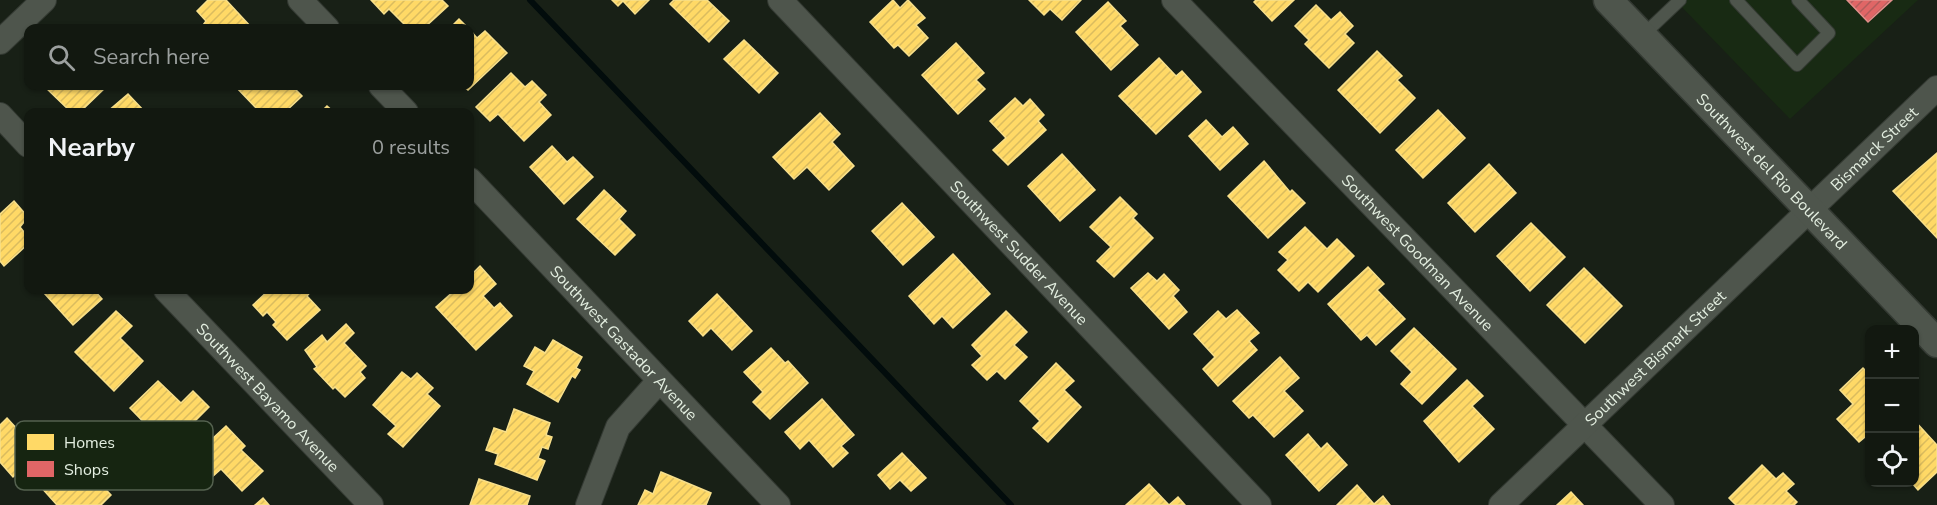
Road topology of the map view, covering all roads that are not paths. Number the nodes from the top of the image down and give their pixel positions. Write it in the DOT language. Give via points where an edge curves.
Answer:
graph roads {
  1 [pos="44,0"];
  2 [pos="300,0"];
  3 [pos="780,0"];
  4 [pos="1174,0"];
  5 [pos="1608,0"];
  6 [pos="1680,0"];
  7 [pos="1736,0"];
  8 [pos="1798,0"];
  9 [pos="323,24"];
  10 [pos="1642,36"];
  11 [pos="0,42"];
  12 [pos="1937,88"];
  13 [pos="385,90"];
  14 [pos="402,108"];
  15 [pos="0,115"];
  16 [pos="24,141"];
  17 [pos="474,184"];
  18 [pos="1810,210"];
  19 [pos="170,294"];
  20 [pos="1937,343"];
  21 [pos="659,381"];
  22 [pos="1584,424"];
  23 [pos="371,505"];
  24 [pos="588,505"];
  25 [pos="777,505"];
  26 [pos="1259,505"];
  27 [pos="1501,505"];
  28 [pos="1662,505"];
  1 -- 11 [label="street"];
  2 -- 9 [label="street"];
  3 -- 26 [label="street, Southwest Sudder Avenue"];
  4 -- 22 [label="street, Southwest Goodman Avenue"];
  5 -- 10 [label="street, Southwest del Rio Boulevard"];
  6 -- 10 [label="lane"];
  7 -- 8 [label="lane" via="1797,65 1829,33"];
  10 -- 18 [label="street, Southwest del Rio Boulevard"];
  12 -- 18 [label="street, Bismarck Street"];
  13 -- 14 [label="street"];
  15 -- 16 [label="street"];
  17 -- 21 [label="street, Southwest Gastador Avenue"];
  18 -- 20 [label="street, Southwest del Rio Boulevard"];
  18 -- 22 [label="street, Southwest Bismark Street"];
  19 -- 23 [label="street, Southwest Bayamo Avenue"];
  21 -- 24 [label="street" via="618,427"];
  21 -- 25 [label="street, Southwest Gastador Avenue"];
  22 -- 27 [label="street, Southwest Bismark Street"];
  22 -- 28 [label="street, Southwest Goodman Avenue"];
}
